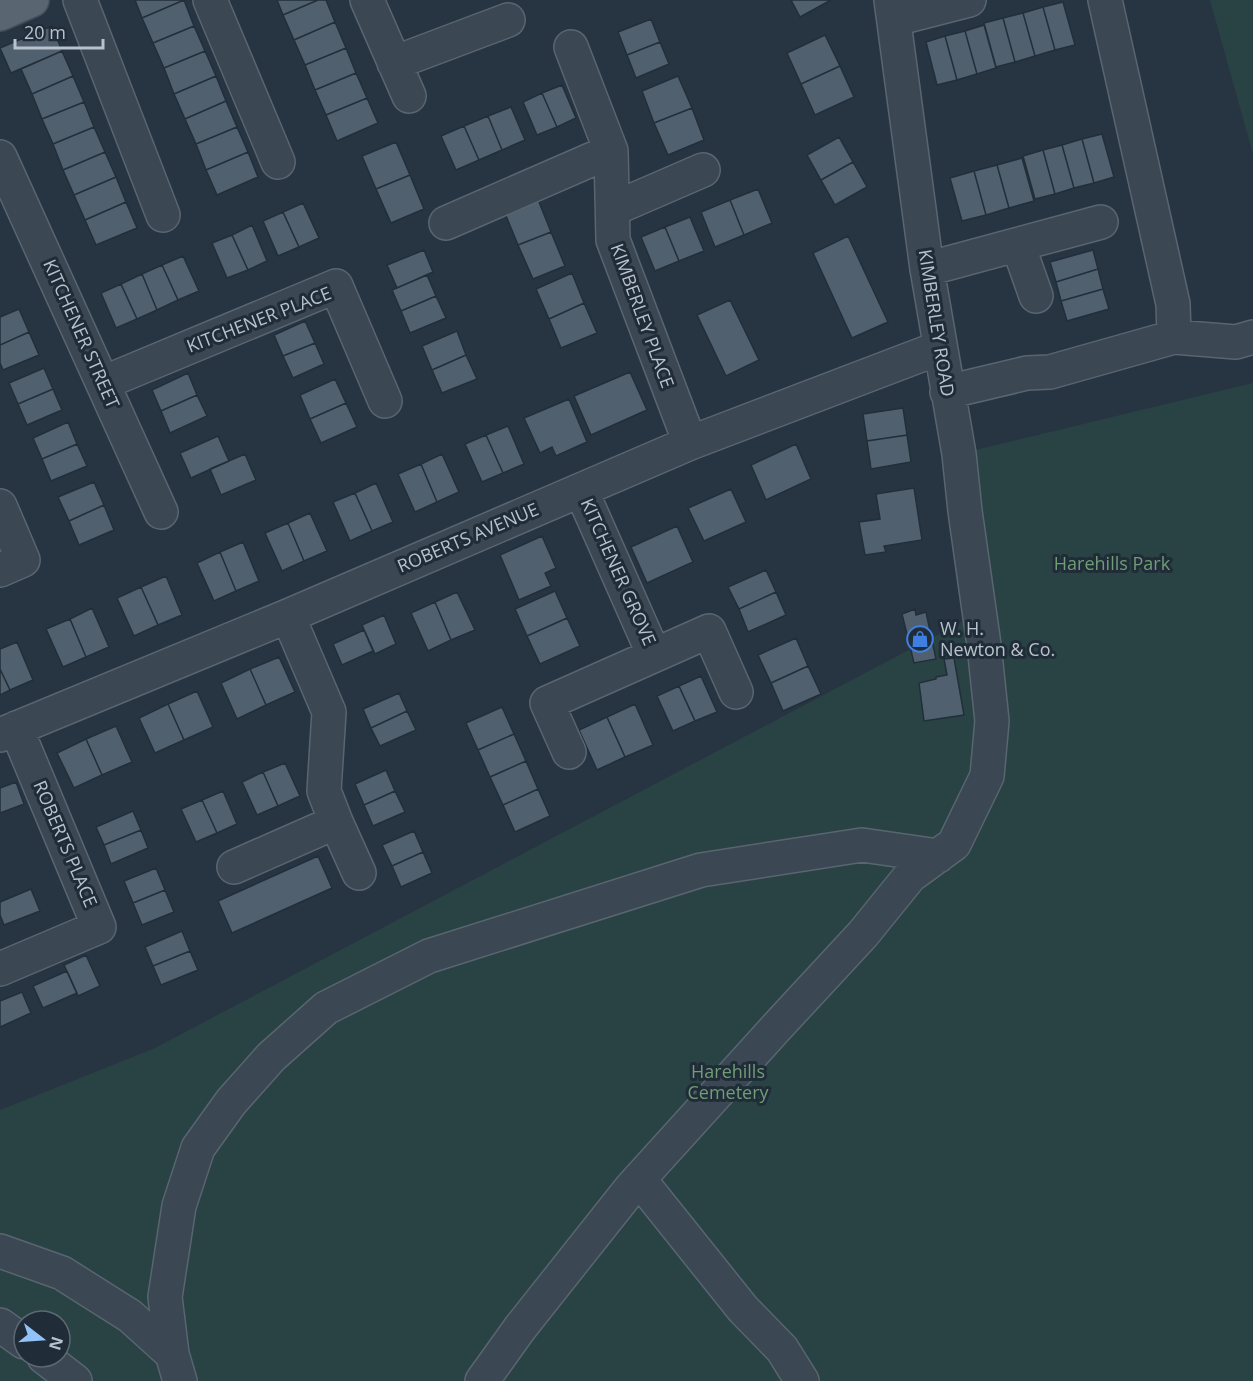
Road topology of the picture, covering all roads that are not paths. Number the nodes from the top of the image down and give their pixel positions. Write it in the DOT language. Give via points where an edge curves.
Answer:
graph roads {
  1 [pos="80,0"];
  2 [pos="210,0"];
  3 [pos="367,0"];
  4 [pos="969,0"];
  5 [pos="1105,0"];
  6 [pos="893,10"];
  7 [pos="508,20"];
  8 [pos="571,47"];
  9 [pos="394,63"];
  10 [pos="409,96"];
  11 [pos="611,151"];
  12 [pos="0,157"];
  13 [pos="278,162"];
  14 [pos="703,170"];
  15 [pos="613,209"];
  16 [pos="163,215"];
  17 [pos="1101,222"];
  18 [pos="446,223"];
  19 [pos="1018,244"];
  20 [pos="927,269"];
  21 [pos="1036,296"];
  22 [pos="1174,337"];
  23 [pos="1253,337"];
  24 [pos="939,348"];
  25 [pos="103,383"];
  26 [pos="947,392"];
  27 [pos="385,401"];
  28 [pos="690,443"];
  29 [pos="581,490"];
  30 [pos="0,506"];
  31 [pos="161,512"];
  32 [pos="0,570"];
  33 [pos="288,616"];
  34 [pos="654,655"];
  35 [pos="736,692"];
  36 [pos="8,732"];
  37 [pos="569,752"];
  38 [pos="336,822"];
  39 [pos="938,856"];
  40 [pos="234,867"];
  41 [pos="359,873"];
  42 [pos="0,969"];
  43 [pos="639,1179"];
  44 [pos="0,1251"];
  45 [pos="176,1367"];
  46 [pos="60,1369"];
  47 [pos="75,1381"];
  48 [pos="482,1381"];
  49 [pos="802,1381"];
  1 -- 16 [label="street"];
  2 -- 13 [label="street"];
  3 -- 9 [label="street"];
  4 -- 6 [label="street"];
  5 -- 22 [label="street" via="1173,304"];
  6 -- 20 [label="street, KIMBERLEY ROAD"];
  7 -- 9 [label="street"];
  8 -- 11 [label="street, KIMBERLEY PLACE"];
  9 -- 10 [label="street"];
  11 -- 15 [label="street, KIMBERLEY PLACE"];
  11 -- 18 [label="street"];
  12 -- 25 [label="street, KITCHENER STREET"];
  14 -- 15 [label="street"];
  15 -- 28 [label="street, KIMBERLEY PLACE" via="613,240"];
  17 -- 19 [label="street"];
  19 -- 20 [label="street"];
  19 -- 21 [label="street"];
  20 -- 24 [label="street, KIMBERLEY ROAD"];
  22 -- 23 [label="street" via="1236,342"];
  22 -- 26 [label="street" via="1050,372 1027,373"];
  24 -- 26 [label="street, KIMBERLEY ROAD"];
  24 -- 28 [label="street, ROBERTS AVENUE"];
  25 -- 27 [label="street, KITCHENER PLACE" via="336,286"];
  25 -- 31 [label="street, KITCHENER STREET"];
  26 -- 39 [label="street, KIMBERLEY ROAD" via="959,454 992,721 987,776 954,844"];
  28 -- 29 [label="street, ROBERTS AVENUE"];
  29 -- 33 [label="street, ROBERTS AVENUE"];
  29 -- 34 [label="street, KITCHENER GROVE"];
  30 -- 32 [label="street" via="23,560"];
  33 -- 36 [label="street, ROBERTS AVENUE"];
  33 -- 38 [label="street" via="329,711 324,791"];
  34 -- 35 [label="street, KITCHENER GROVE" via="709,631"];
  34 -- 37 [label="street, KITCHENER GROVE" via="547,703"];
  36 -- 42 [label="street, ROBERTS PLACE" via="99,927"];
  38 -- 40 [label="street"];
  38 -- 41 [label="street"];
  39 -- 43 [label="street, KIMBERLEY ROAD" via="910,876 863,934"];
  39 -- 45 [label="street" via="862,845 701,870 429,956 326,1008 271,1057 231,1102 198,1148 179,1206 165,1297"];
  43 -- 48 [label="street, KIMBERLEY ROAD"];
  43 -- 49 [label="street" via="743,1309 782,1349"];
  44 -- 45 [label="street" via="62,1273 130,1316"];
  46 -- 47 [label="street"];
}
